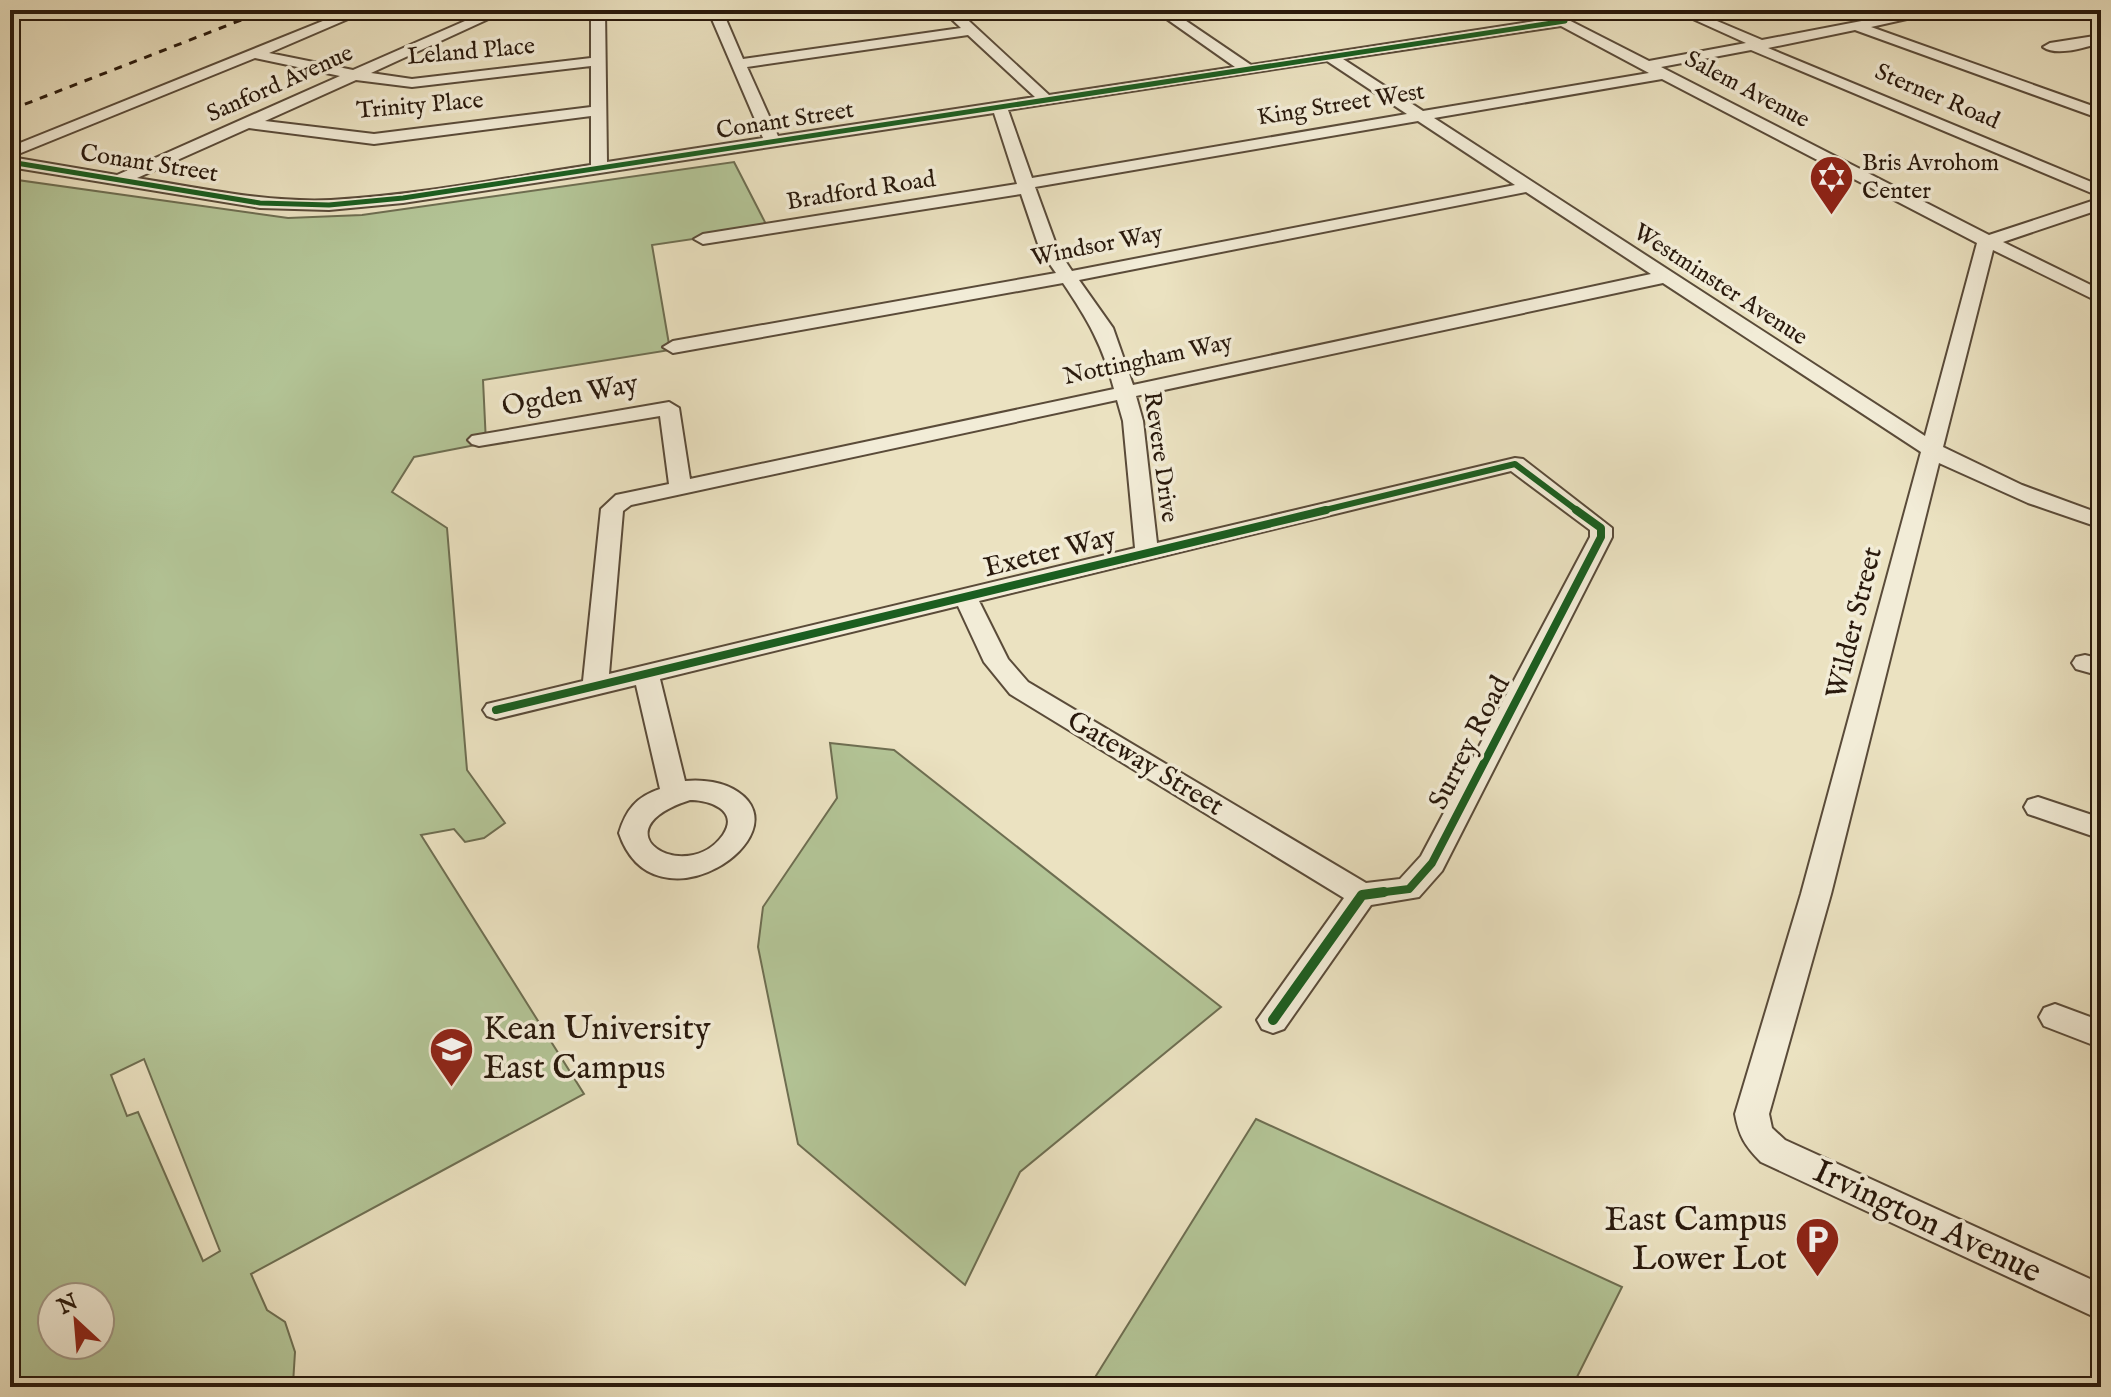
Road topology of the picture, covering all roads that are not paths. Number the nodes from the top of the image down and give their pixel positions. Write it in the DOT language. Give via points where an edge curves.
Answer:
graph roads {
  1 [pos="362,10"];
  2 [pos="501,10"];
  3 [pos="598,10"];
  4 [pos="715,10"];
  5 [pos="949,10"];
  6 [pos="1161,10"];
  7 [pos="1542,10"];
  8 [pos="1680,10"];
  9 [pos="1940,10"];
  10 [pos="1565,21"];
  11 [pos="1858,27"];
  12 [pos="971,31"];
  13 [pos="2101,39"];
  14 [pos="1759,46"];
  15 [pos="2050,47"];
  16 [pos="254,54"];
  17 [pos="1330,57"];
  18 [pos="599,61"];
  19 [pos="736,64"];
  20 [pos="1651,65"];
  21 [pos="1249,70"];
  22 [pos="1666,74"];
  23 [pos="354,75"];
  24 [pos="1047,101"];
  25 [pos="1000,109"];
  26 [pos="599,111"];
  27 [pos="2101,114"];
  28 [pos="1420,117"];
  29 [pos="246,123"];
  30 [pos="773,143"];
  31 [pos="10,153"];
  32 [pos="10,162"];
  33 [pos="599,169"];
  34 [pos="121,179"];
  35 [pos="1025,186"];
  36 [pos="1528,187"];
  37 [pos="2101,192"];
  38 [pos="2101,203"];
  39 [pos="703,239"];
  40 [pos="1986,242"];
  41 [pos="1067,277"];
  42 [pos="1664,277"];
  43 [pos="2101,297"];
  44 [pos="673,347"];
  45 [pos="1125,392"];
  46 [pos="479,440"];
  47 [pos="1932,450"];
  48 [pos="1515,464"];
  49 [pos="680,487"];
  50 [pos="2101,521"];
  51 [pos="1147,553"];
  52 [pos="965,596"];
  53 [pos="646,673"];
  54 [pos="595,685"];
  55 [pos="496,710"];
  56 [pos="674,792"];
  57 [pos="2038,807"];
  58 [pos="2101,829"];
  59 [pos="1362,895"];
  60 [pos="2055,1017"];
  61 [pos="1273,1020"];
  62 [pos="2101,1035"];
  63 [pos="1756,1135"];
  64 [pos="2101,1302"];
  1 -- 16 [label="street"];
  2 -- 23 [label="street, Sanford Avenue"];
  3 -- 18 [label="street"];
  4 -- 19 [label="street"];
  5 -- 12 [label="street"];
  6 -- 21 [label="street"];
  7 -- 10 [label="street, Salem Avenue"];
  8 -- 14 [label="street, Sterner Road"];
  9 -- 11 [label="street"];
  10 -- 17 [label="street, Conant Street"];
  10 -- 20 [label="street, Salem Avenue"];
  11 -- 14 [label="street"];
  11 -- 27 [label="street"];
  12 -- 19 [label="street"];
  12 -- 24 [label="street"];
  13 -- 15 [label="street"];
  14 -- 20 [label="street"];
  14 -- 37 [label="street, Sterner Road"];
  16 -- 23 [label="street, Leland Place"];
  16 -- 31 [label="street"];
  17 -- 21 [label="street, Conant Street"];
  17 -- 28 [label="street, Westminster Avenue"];
  18 -- 23 [label="street, Leland Place" via="412,83"];
  18 -- 26 [label="street"];
  19 -- 30 [label="street"];
  20 -- 22 [label="street, Salem Avenue"];
  21 -- 24 [label="street, Conant Street"];
  22 -- 28 [label="street, King Street West"];
  22 -- 40 [label="street, Salem Avenue"];
  23 -- 29 [label="street, Sanford Avenue"];
  24 -- 25 [label="street, Conant Street"];
  25 -- 30 [label="street, Conant Street"];
  25 -- 35 [label="street, Revere Drive"];
  26 -- 29 [label="street, Trinity Place" via="374,139"];
  26 -- 33 [label="street"];
  28 -- 35 [label="street, King Street West"];
  28 -- 36 [label="street, Westminster Avenue"];
  29 -- 34 [label="street, Sanford Avenue"];
  30 -- 33 [label="street, Conant Street"];
  32 -- 34 [label="street, Conant Street"];
  33 -- 34 [label="street, Conant Street" via="329,205 260,203"];
  35 -- 39 [label="street, Bradford Road"];
  35 -- 41 [label="street, Revere Drive" via="1044,240"];
  36 -- 41 [label="street, Windsor Way"];
  36 -- 42 [label="street, Westminster Avenue"];
  38 -- 40 [label="street"];
  40 -- 43 [label="street, Salem Avenue"];
  40 -- 47 [label="street, Wilder Street"];
  41 -- 44 [label="street, Windsor Way"];
  41 -- 45 [label="street, Revere Drive" via="1103,328"];
  42 -- 45 [label="street, Nottingham Way"];
  42 -- 47 [label="street, Westminster Avenue"];
  45 -- 49 [label="street, Nottingham Way"];
  45 -- 51 [label="street, Revere Drive" via="1133,421"];
  46 -- 49 [label="street, Ogden Way" via="669,408"];
  47 -- 50 [label="street, Westminster Avenue" via="2024,496"];
  47 -- 63 [label="street, Wilder Street" via="1816,894 1752,1114"];
  48 -- 51 [label="street, Exeter Way"];
  48 -- 59 [label="street, Surrey Road" via="1601,528 1601,537 1432,863 1409,889"];
  49 -- 54 [label="street, Nottingham Way" via="624,500 612,509"];
  51 -- 52 [label="street, Exeter Way"];
  52 -- 53 [label="street, Exeter Way"];
  52 -- 59 [label="street, Gateway Street" via="997,662 1019,688"];
  53 -- 54 [label="street, Exeter Way"];
  53 -- 56 [label="street"];
  54 -- 55 [label="street, Exeter Way"];
  57 -- 58 [label="street"];
  59 -- 61 [label="street"];
  60 -- 62 [label="street"];
  63 -- 64 [label="street, Irvington Avenue" via="1773,1151"];
}
